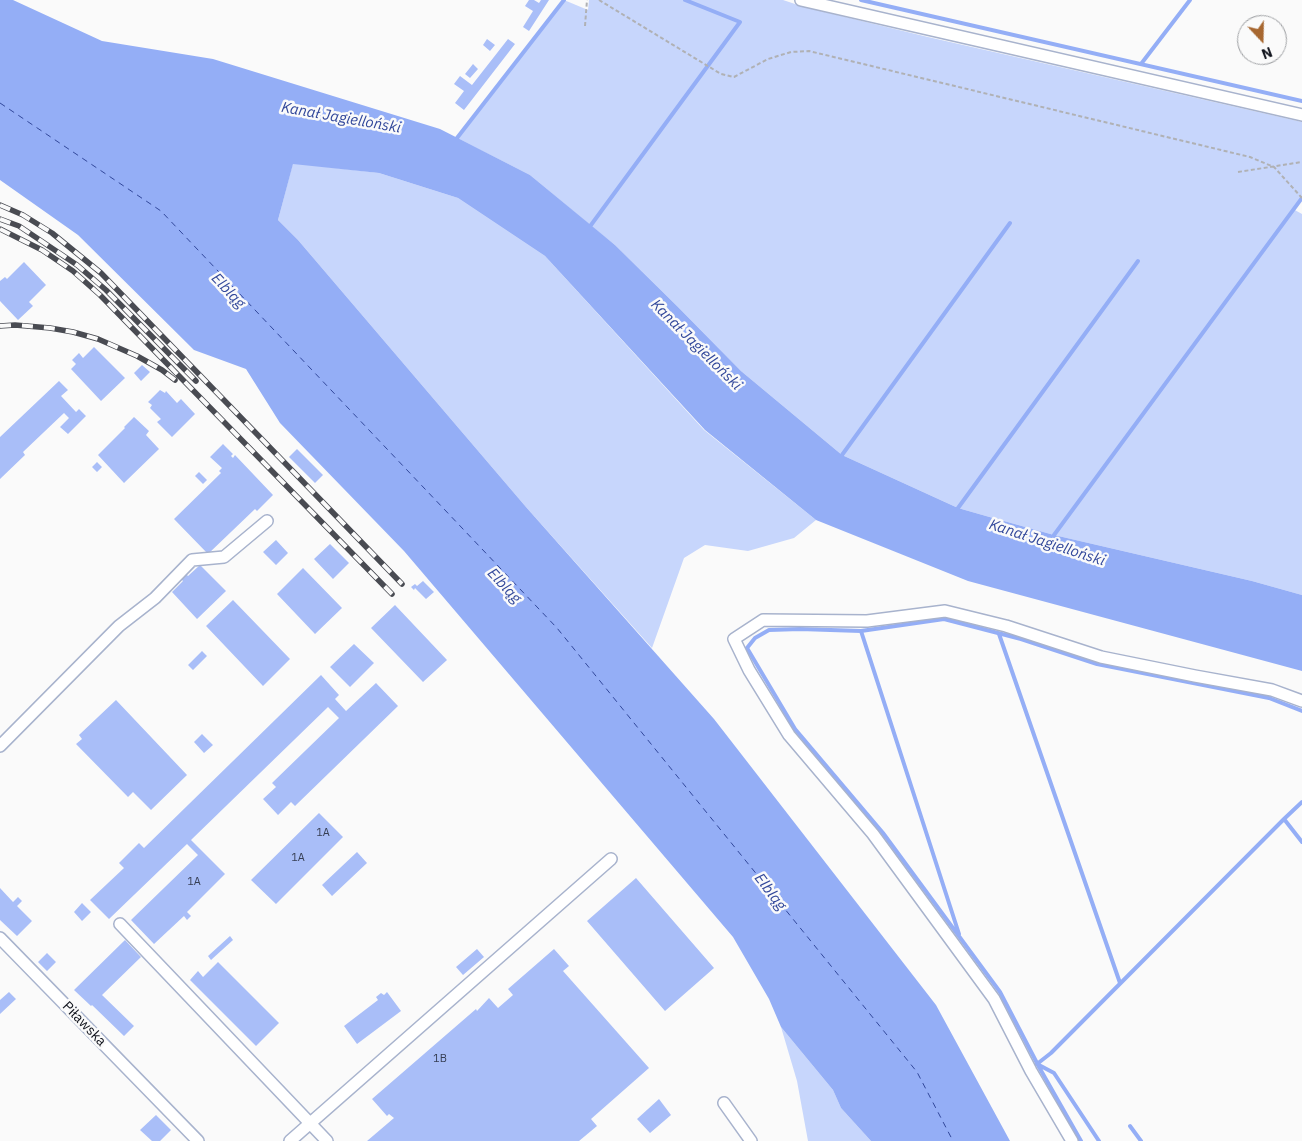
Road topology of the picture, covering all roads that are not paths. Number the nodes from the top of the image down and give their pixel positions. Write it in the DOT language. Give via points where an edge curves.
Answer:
graph roads {
  1 [pos="801,0"];
  2 [pos="1302,115"];
  3 [pos="267,521"];
  4 [pos="1302,701"];
  5 [pos="0,746"];
  6 [pos="612,859"];
  7 [pos="120,924"];
  8 [pos="0,938"];
  9 [pos="724,1103"];
  10 [pos="311,1123"];
  11 [pos="198,1141"];
  12 [pos="290,1141"];
  13 [pos="327,1141"];
  14 [pos="751,1141"];
  15 [pos="1072,1141"];
  1 -- 2 [label="street"];
  3 -- 5 [label="street" via="224,557 192,560 120,626"];
  4 -- 15 [label="street" via="1272,690 1101,657 1006,626 945,612 867,621 763,620 734,639 788,735 873,834 994,999"];
  6 -- 10 [label="street"];
  7 -- 10 [label="street"];
  8 -- 11 [label="street, Piławska"];
  9 -- 14 [label="street"];
  10 -- 12 [label="street"];
  10 -- 13 [label="street"];
}
